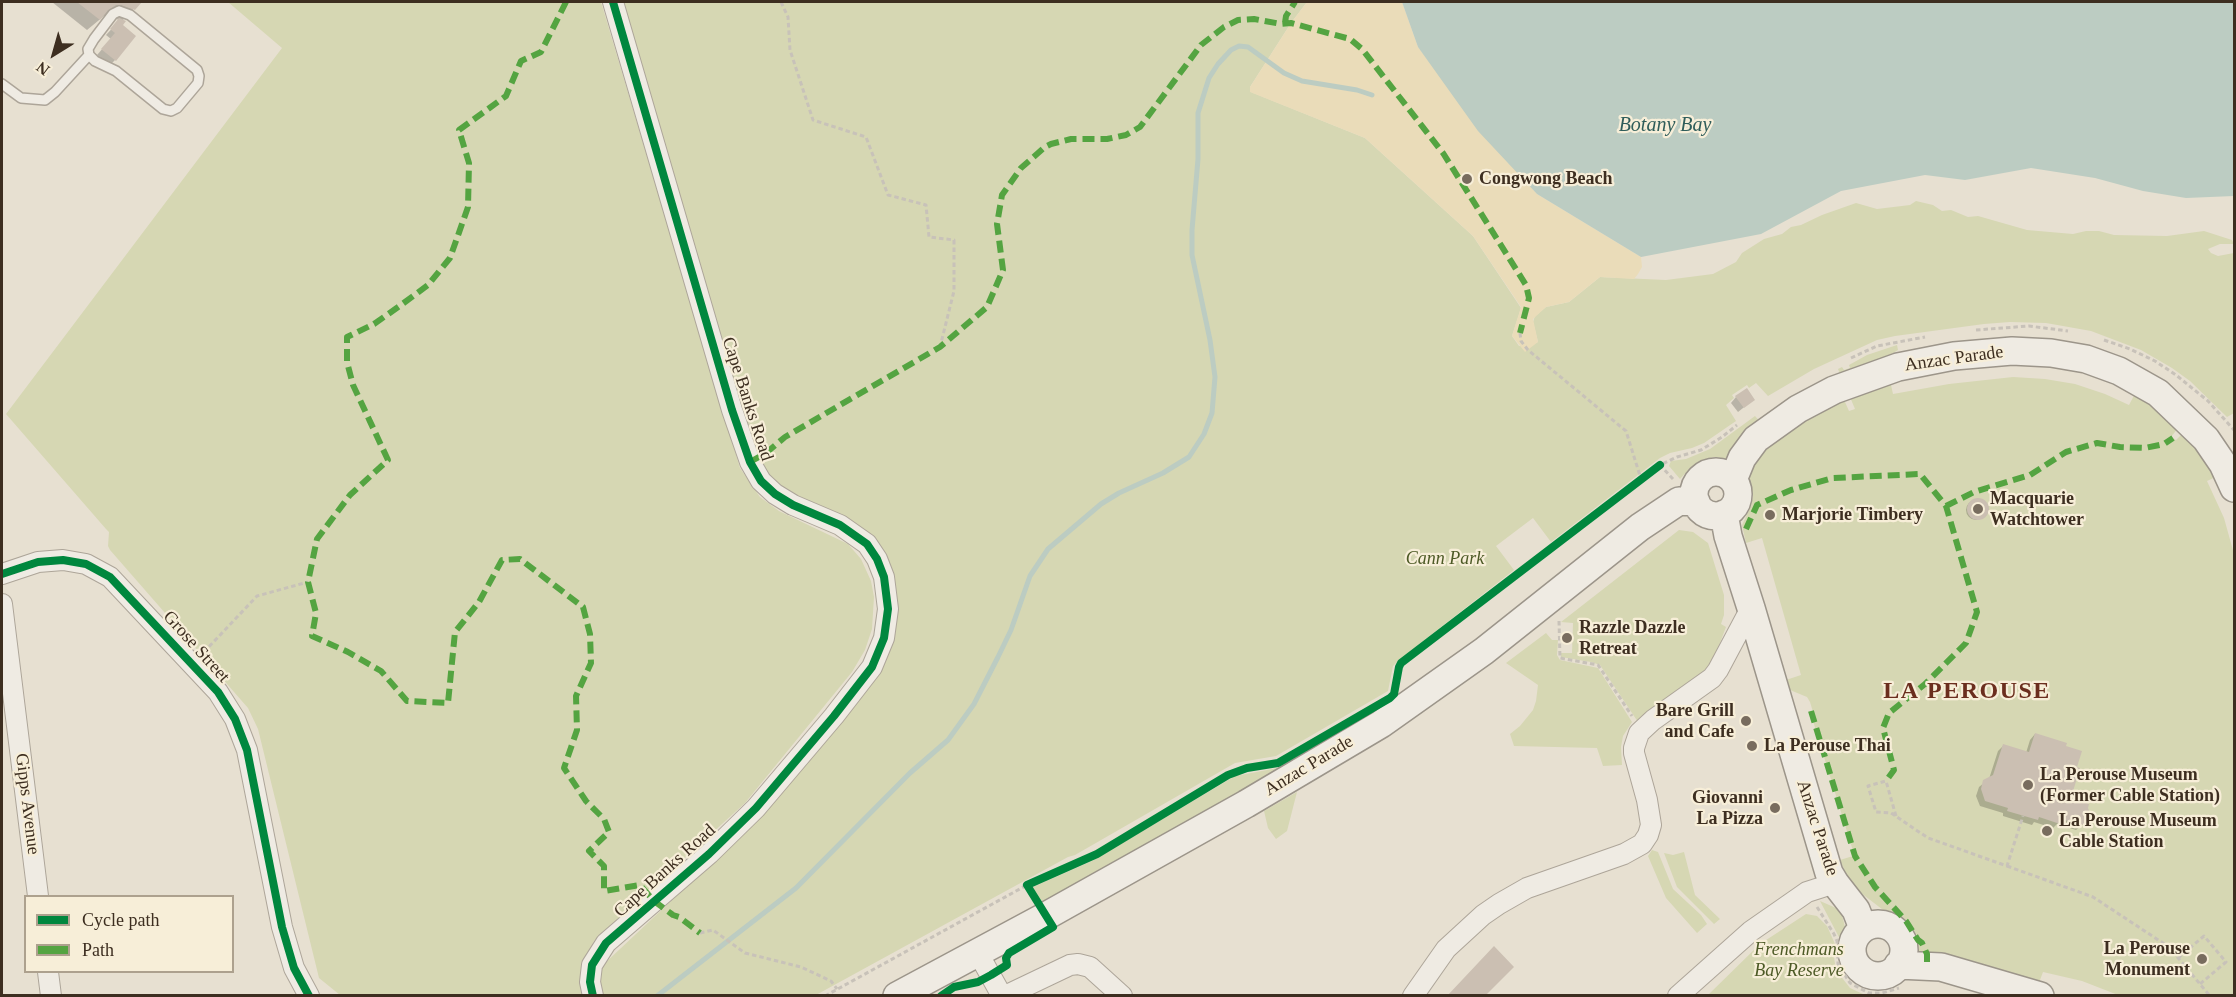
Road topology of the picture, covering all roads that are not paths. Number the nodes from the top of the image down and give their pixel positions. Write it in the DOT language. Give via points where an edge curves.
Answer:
graph roads {
  1 [pos="613,2"];
  2 [pos="89,55"];
  3 [pos="2,84"];
  4 [pos="1733,480"];
  5 [pos="2235,488"];
  6 [pos="1696,502"];
  7 [pos="1724,514"];
  8 [pos="2,574"];
  9 [pos="2,604"];
  10 [pos="1751,608"];
  11 [pos="1834,883"];
  12 [pos="38,895"];
  13 [pos="1863,928"];
  14 [pos="978,952"];
  15 [pos="1898,965"];
  16 [pos="48,973"];
  17 [pos="51,996"];
  18 [pos="309,996"];
  19 [pos="593,996"];
  20 [pos="897,996"];
  21 [pos="1004,996"];
  22 [pos="1122,996"];
  23 [pos="1413,996"];
  24 [pos="1678,996"];
  25 [pos="2040,996"];
  1 -- 19 [label="street, Cape Banks Road" via="750,462 761,481 776,494 840,525 867,544 884,577 888,609 884,638 872,667 756,808 606,943 592,965"];
  2 -- 2 [label="lane" via="94,39 119,11 130,15 197,70 198,83 171,111"];
  2 -- 3 [label="lane" via="45,99 21,98"];
  4 -- 5 [label="main road, Anzac Parade" via="1756,439 1798,409 1834,390 1898,367 2005,351 2086,359 2142,383 2167,400 2201,433"];
  4 -- 6 [label="main road" via="1718,472 1704,475 1694,489"];
  4 -- 7 [label="main road" via="1737,499"];
  6 -- 7 [label="main road" via="1708,514"];
  6 -- 14 [label="main road, Anzac Parade" via="1679,501 1640,528 1484,651 1381,724 1246,804"];
  7 -- 10 [label="main road, Anzac Parade"];
  8 -- 18 [label="street, Grose Street" via="38,562 63,560 86,564 110,577 218,692 235,719 247,750 284,935 294,968"];
  9 -- 12 [label="street, Gipps Avenue"];
  10 -- 11 [label="main road, Anzac Parade"];
  10 -- 23 [label="street" via="1712,678 1639,733 1634,748 1651,825 1642,844 1527,888 1499,904 1446,948"];
  11 -- 13 [label="main road, Anzac Parade" via="1856,910"];
  11 -- 24 [label="street" via="1807,892 1751,931"];
  13 -- 15 [label="main road" via="1882,924 1896,932 1904,950"];
  13 -- 15 [label="main road" via="1852,949 1859,968 1881,975"];
  14 -- 20 [label="main road, Anzac Parade"];
  14 -- 21 [label="street"];
  15 -- 25 [label="main road" via="1941,967"];
  16 -- 17 [label="street"];
  21 -- 22 [label="street" via="1078,964 1099,973"];
}
